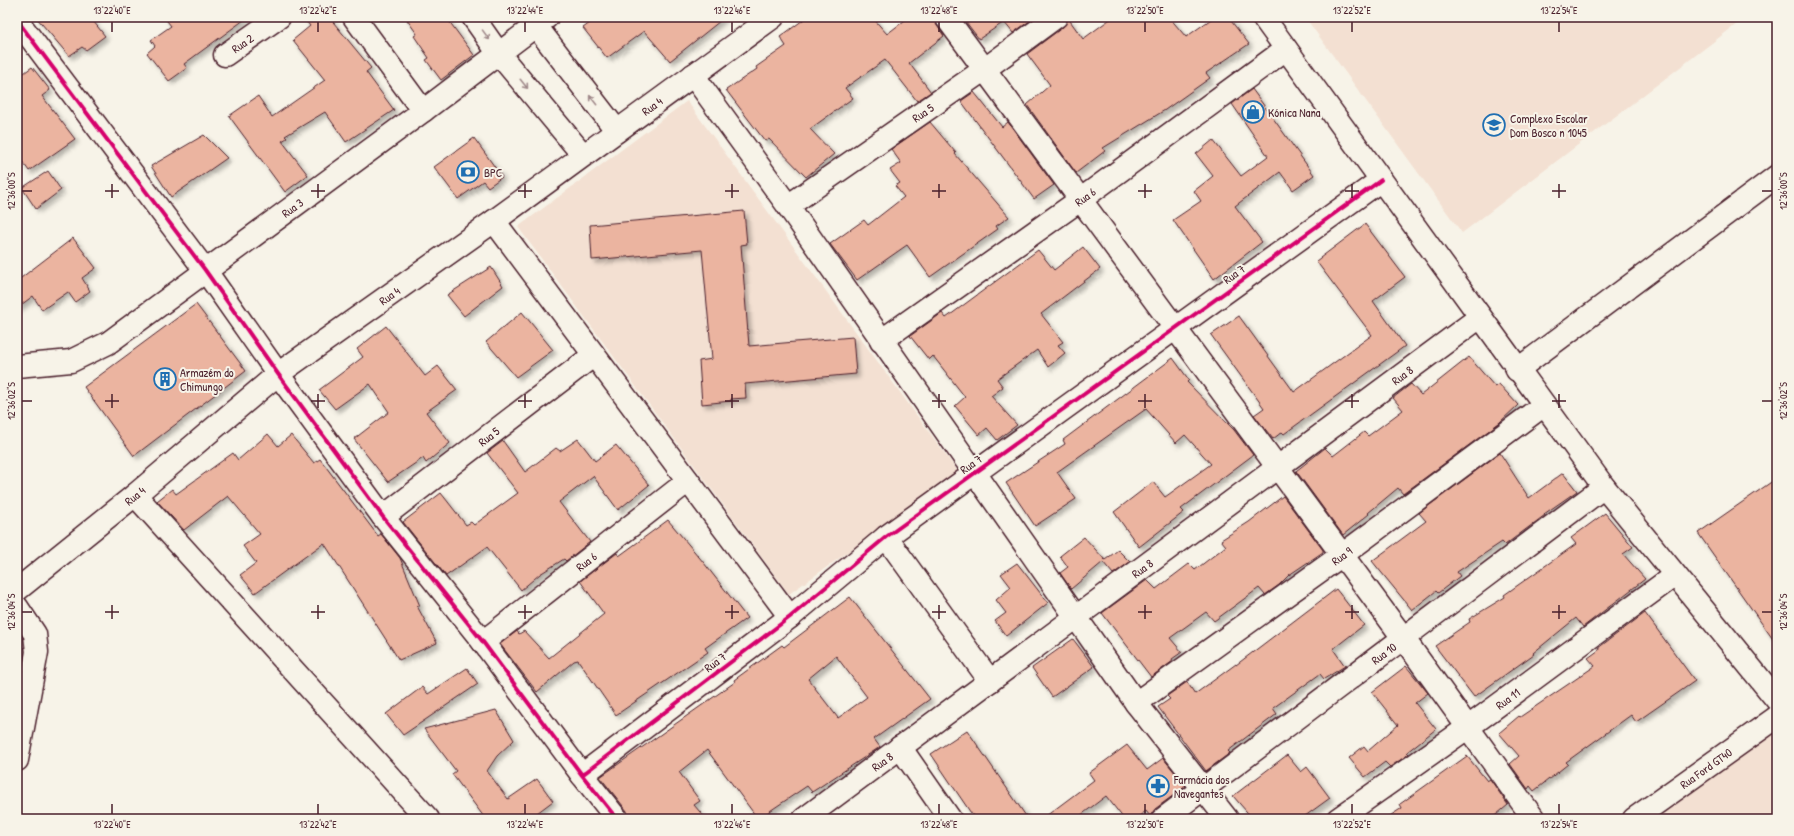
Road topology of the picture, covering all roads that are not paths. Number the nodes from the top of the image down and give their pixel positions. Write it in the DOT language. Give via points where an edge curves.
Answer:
graph roads {
  1 [pos="279,17"];
  2 [pos="354,17"];
  3 [pos="473,17"];
  4 [pos="773,17"];
  5 [pos="946,17"];
  6 [pos="1056,17"];
  7 [pos="1263,17"];
  8 [pos="17,20"];
  9 [pos="537,20"];
  10 [pos="1286,49"];
  11 [pos="499,54"];
  12 [pos="225,55"];
  13 [pos="985,69"];
  14 [pos="693,75"];
  15 [pos="423,111"];
  16 [pos="617,131"];
  17 [pos="583,156"];
  18 [pos="1777,176"];
  19 [pos="1381,180"];
  20 [pos="1080,200"];
  21 [pos="788,206"];
  22 [pos="494,221"];
  23 [pos="205,270"];
  24 [pos="1480,317"];
  25 [pos="1176,329"];
  26 [pos="881,341"];
  27 [pos="594,355"];
  28 [pos="17,366"];
  29 [pos="1517,370"];
  30 [pos="278,374"];
  31 [pos="1544,405"];
  32 [pos="1278,467"];
  33 [pos="974,474"];
  34 [pos="688,481"];
  35 [pos="1604,487"];
  36 [pos="136,495"];
  37 [pos="383,517"];
  38 [pos="886,537"];
  39 [pos="1342,555"];
  40 [pos="1675,574"];
  41 [pos="17,590"];
  42 [pos="17,607"];
  43 [pos="790,617"];
  44 [pos="1075,617"];
  45 [pos="1404,639"];
  46 [pos="483,642"];
  47 [pos="990,681"];
  48 [pos="1777,700"];
  49 [pos="1136,703"];
  50 [pos="1777,717"];
  51 [pos="1467,728"];
  52 [pos="900,747"];
  53 [pos="17,760"];
  54 [pos="582,775"];
  55 [pos="1203,789"];
  56 [pos="428,819"];
  57 [pos="617,819"];
  58 [pos="804,819"];
  59 [pos="950,819"];
  60 [pos="1163,819"];
  61 [pos="1227,819"];
  62 [pos="1338,819"];
  63 [pos="1534,819"];
  64 [pos="1634,819"];
  1 -- 12 [label="street, Rua 2"];
  2 -- 15 [label="street"];
  3 -- 11 [label="street, one-way"];
  4 -- 14 [label="street, Rua 4"];
  5 -- 13 [label="street"];
  6 -- 13 [label="street, Rua 5"];
  7 -- 10 [label="street"];
  8 -- 23 [label="street"];
  9 -- 11 [label="street, Rua 3"];
  16 -- 9 [label="street, one-way"];
  10 -- 19 [label="street"];
  10 -- 20 [label="street, Rua 6"];
  11 -- 15 [label="street, Rua 3"];
  11 -- 17 [label="street, one-way"];
  13 -- 20 [label="street"];
  13 -- 21 [label="street, Rua 5"];
  14 -- 16 [label="street, Rua 4"];
  14 -- 21 [label="street"];
  15 -- 23 [label="street, Rua 3"];
  16 -- 17 [label="street, Rua 4"];
  17 -- 22 [label="street, Rua 4"];
  18 -- 29 [label="street"];
  19 -- 24 [label="street"];
  19 -- 25 [label="street, Rua 7"];
  20 -- 25 [label="street"];
  20 -- 26 [label="street, Rua 6"];
  21 -- 26 [label="street"];
  22 -- 27 [label="street"];
  22 -- 30 [label="street, Rua 4"];
  23 -- 28 [label="street, Rua 3" via="108,343 71,361"];
  23 -- 30 [label="street"];
  24 -- 29 [label="street"];
  24 -- 32 [label="street, Rua 8"];
  25 -- 32 [label="street"];
  25 -- 33 [label="street, Rua 7"];
  26 -- 33 [label="street"];
  27 -- 34 [label="street"];
  27 -- 37 [label="street, Rua 5"];
  29 -- 31 [label="street"];
  30 -- 36 [label="street, Rua 4"];
  30 -- 37 [label="street"];
  31 -- 35 [label="street"];
  31 -- 39 [label="street, Rua 9"];
  32 -- 39 [label="street"];
  32 -- 44 [label="street, Rua 8"];
  33 -- 38 [label="street, Rua 7"];
  33 -- 44 [label="street"];
  34 -- 43 [label="street"];
  34 -- 46 [label="street, Rua 6"];
  35 -- 40 [label="street"];
  35 -- 45 [label="street, Rua 10"];
  36 -- 41 [label="street, Rua 4"];
  36 -- 56 [label="street"];
  37 -- 46 [label="street"];
  38 -- 43 [label="street, Rua 7"];
  38 -- 47 [label="street"];
  39 -- 45 [label="street"];
  39 -- 49 [label="street, Rua 9"];
  40 -- 48 [label="street"];
  40 -- 51 [label="street, Rua 11"];
  42 -- 53 [label="street" via="35,634 37,652"];
  43 -- 54 [label="street, Rua 7"];
  44 -- 47 [label="street, Rua 8"];
  44 -- 49 [label="street"];
  45 -- 51 [label="street"];
  45 -- 55 [label="street, Rua 10"];
  46 -- 54 [label="street"];
  47 -- 52 [label="street, Rua 8"];
  49 -- 55 [label="street"];
  50 -- 64 [label="street, Rua Ford GT40"];
  51 -- 62 [label="street, Rua 11"];
  51 -- 63 [label="street"];
  52 -- 58 [label="street, Rua 8"];
  52 -- 59 [label="street"];
  54 -- 57 [label="street"];
  55 -- 60 [label="street, Rua 10"];
  55 -- 61 [label="street"];
}
